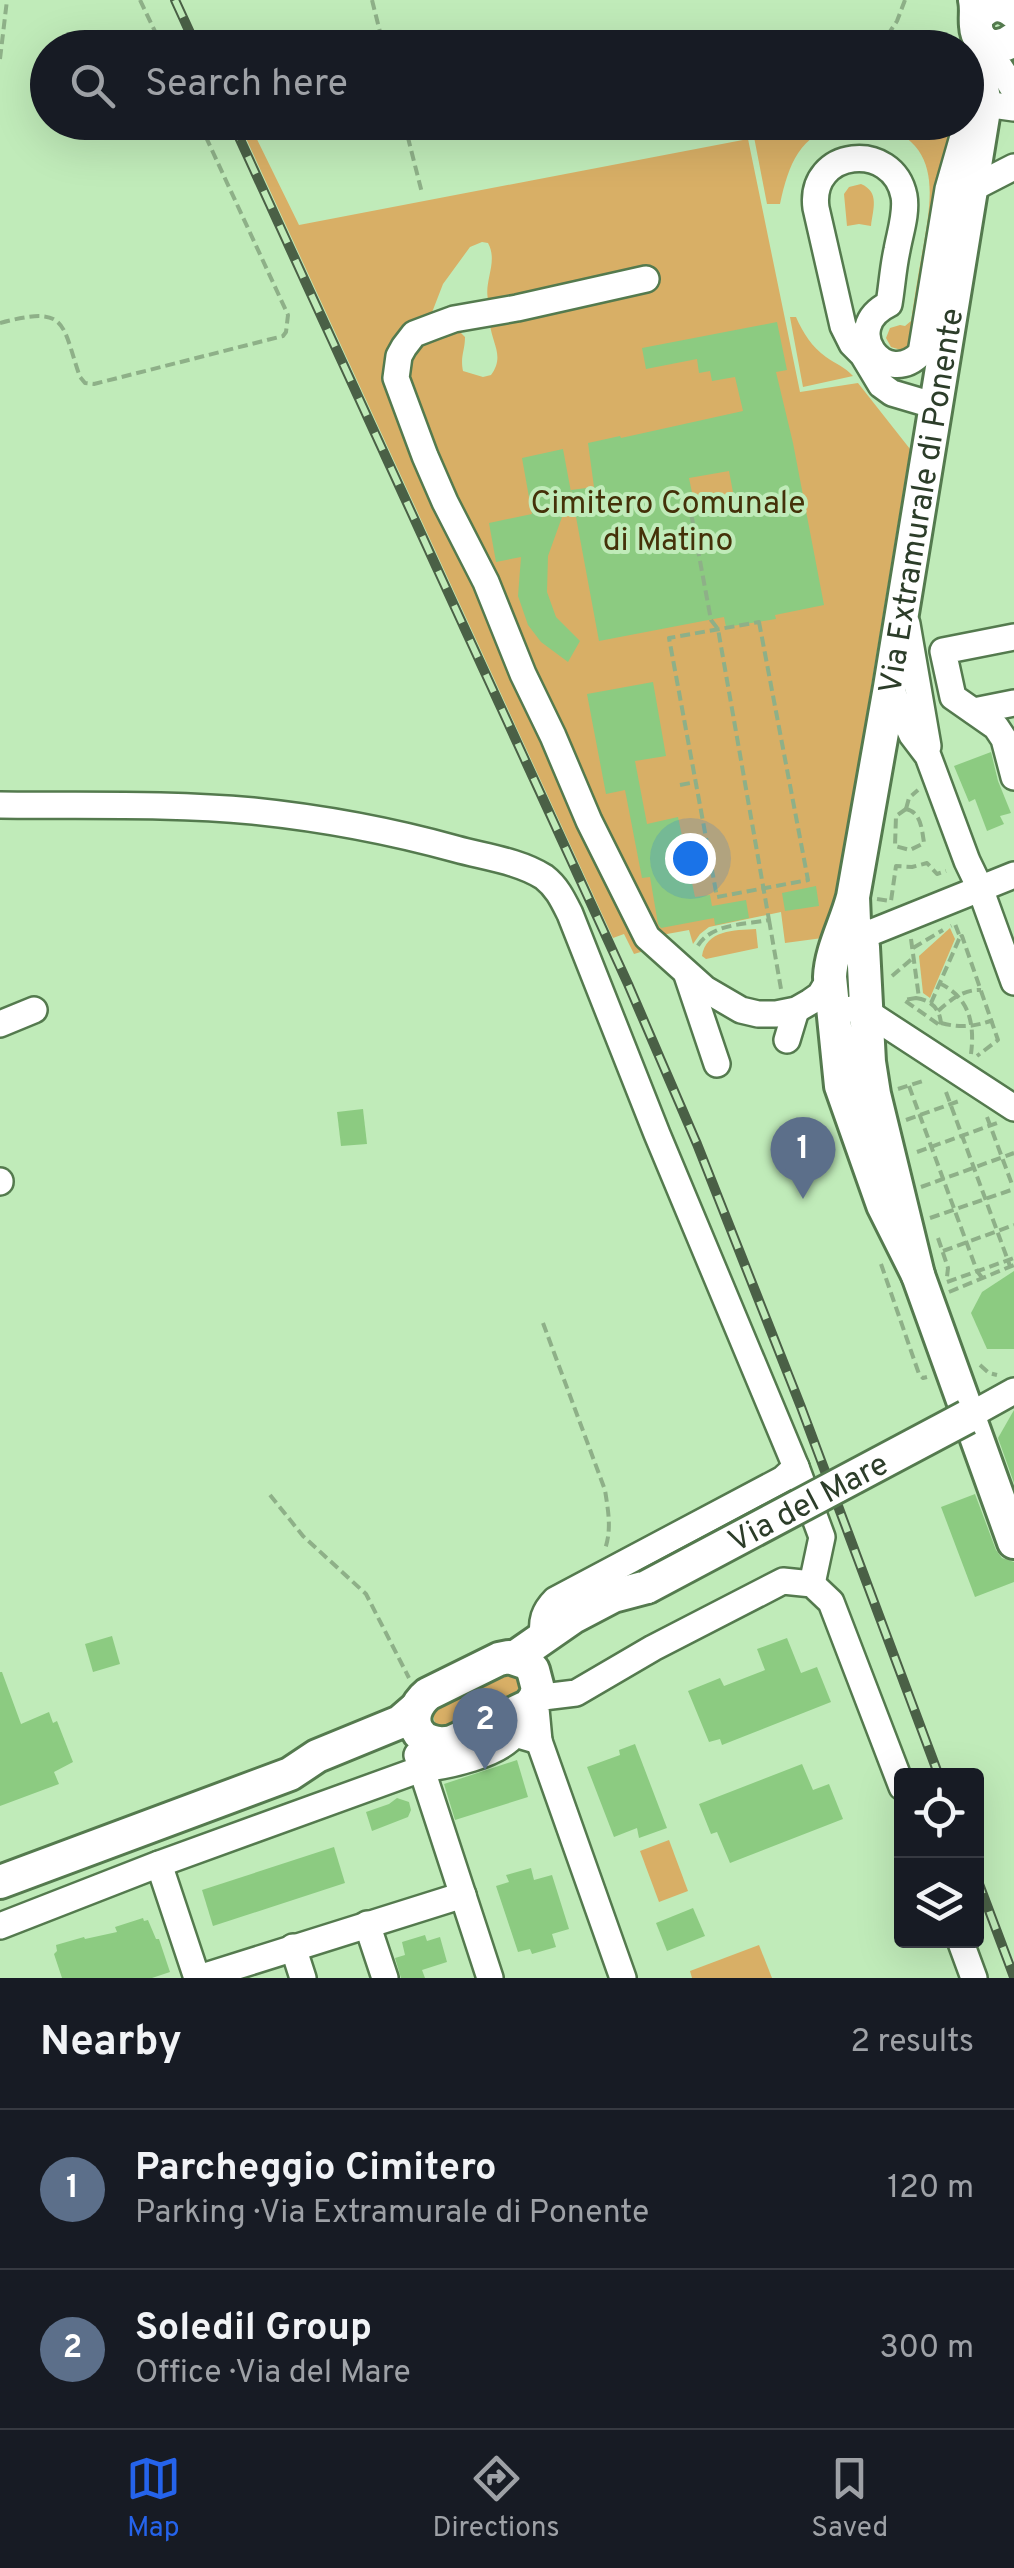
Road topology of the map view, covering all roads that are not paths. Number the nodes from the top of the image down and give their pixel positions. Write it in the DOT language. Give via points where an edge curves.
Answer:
graph roads {
  1 [pos="1007,0"];
  2 [pos="1014,12"];
  3 [pos="999,54"];
  4 [pos="984,89"];
  5 [pos="984,126"];
  6 [pos="962,140"];
  7 [pos="981,140"];
  8 [pos="1014,167"];
  9 [pos="971,189"];
  10 [pos="646,279"];
  11 [pos="839,305"];
  12 [pos="880,308"];
  13 [pos="866,351"];
  14 [pos="936,406"];
  15 [pos="1014,637"];
  16 [pos="1014,652"];
  17 [pos="945,666"];
  18 [pos="900,677"];
  19 [pos="1014,703"];
  20 [pos="974,711"];
  21 [pos="1012,763"];
  22 [pos="0,805"];
  23 [pos="1014,874"];
  24 [pos="980,888"];
  25 [pos="844,945"];
  26 [pos="691,963"];
  27 [pos="1014,982"];
  28 [pos="826,998"];
  29 [pos="34,1010"];
  30 [pos="791,1011"];
  31 [pos="867,1014"];
  32 [pos="0,1024"];
  33 [pos="787,1040"];
  34 [pos="716,1064"];
  35 [pos="1005,1115"];
  36 [pos="930,1286"];
  37 [pos="1014,1391"];
  38 [pos="967,1416"];
  39 [pos="796,1467"];
  40 [pos="1014,1540"];
  41 [pos="812,1584"];
  42 [pos="647,1588"];
  43 [pos="543,1636"];
  44 [pos="529,1678"];
  45 [pos="519,1731"];
  46 [pos="418,1732"];
  47 [pos="895,1768"];
  48 [pos="159,1864"];
  49 [pos="0,1882"];
  50 [pos="463,1895"];
  51 [pos="368,1924"];
  52 [pos="0,1926"];
  53 [pos="293,1947"];
  54 [pos="963,1948"];
  55 [pos="198,1978"];
  56 [pos="303,1978"];
  57 [pos="384,1978"];
  58 [pos="490,1978"];
  59 [pos="623,1978"];
  60 [pos="974,1978"];
  1 -- 2 [label="main road"];
  2 -- 3 [label="main road" via="995,4 984,8"];
  3 -- 4 [label="street"];
  3 -- 5 [label="main road, Via Extramurale di Ponente"];
  6 -- 13 [label="street" via="921,353 893,364"];
  7 -- 9 [label="main road, Via Extramurale di Ponente"];
  8 -- 9 [label="street"];
  9 -- 14 [label="main road, Via Extramurale di Ponente"];
  10 -- 26 [label="street" via="434,326 404,347 396,378 425,456 647,937"];
  11 -- 12 [label="street"];
  11 -- 12 [label="street" via="814,194 828,168 865,158 887,165 905,206 889,304"];
  11 -- 13 [label="street" via="852,344"];
  12 -- 13 [label="street" via="869,322"];
  13 -- 14 [label="street" via="892,394"];
  14 -- 18 [label="main road, Via Extramurale di Ponente" via="904,602"];
  15 -- 17 [label="street" via="942,651"];
  16 -- 17 [label="street"];
  17 -- 20 [label="street" via="953,698"];
  18 -- 24 [label="street" via="912,735 928,756"];
  18 -- 25 [label="main road, Via Extramurale di Ponente"];
  19 -- 20 [label="street"];
  20 -- 21 [label="street" via="996,727"];
  22 -- 39 [label="street" via="254,811 426,841 544,877 570,914"];
  23 -- 24 [label="street"];
  24 -- 25 [label="street"];
  24 -- 27 [label="street"];
  25 -- 28 [label="main road, Via Extramurale di Ponente"];
  25 -- 31 [label="main road, Via Extramurale di Ponente" via="863,947"];
  26 -- 30 [label="street" via="726,1004 758,1014"];
  26 -- 34 [label="street"];
  28 -- 30 [label="street"];
  28 -- 31 [label="street"];
  28 -- 36 [label="main road, Via Extramurale di Ponente" via="841,1086 883,1205"];
  29 -- 32 [label="street"];
  30 -- 33 [label="street"];
  31 -- 35 [label="street"];
  31 -- 36 [label="main road, Via Extramurale di Ponente" via="874,1094"];
  36 -- 38 [label="main road, Via Extramurale di Ponente"];
  37 -- 38 [label="street"];
  38 -- 40 [label="main road, Via Extramurale di Ponente"];
  38 -- 42 [label="main road, Via del Mare, bridge"];
  39 -- 41 [label="street" via="822,1537"];
  39 -- 43 [label="street" via="556,1600 543,1617"];
  41 -- 44 [label="street" via="783,1581 576,1693 557,1697"];
  41 -- 47 [label="street" via="831,1602"];
  42 -- 43 [label="main road, Via del Mare" via="613,1596"];
  42 -- 44 [label="main road, Via del Mare" via="624,1612 566,1645"];
  43 -- 44 [label="main road, Via del Mare"];
  44 -- 45 [label="main road, Via del Mare" via="529,1706"];
  44 -- 46 [label="main road, Via del Mare" via="499,1660 428,1694"];
  45 -- 46 [label="main road, Via del Mare" via="442,1744"];
  45 -- 59 [label="street"];
  46 -- 48 [label="street"];
  46 -- 49 [label="main road, Via del Mare"];
  46 -- 50 [label="street"];
  48 -- 52 [label="street"];
  48 -- 55 [label="street"];
  50 -- 51 [label="street"];
  50 -- 58 [label="street"];
  51 -- 53 [label="street"];
  51 -- 57 [label="street"];
  53 -- 55 [label="street"];
  53 -- 56 [label="street"];
  54 -- 60 [label="street"];
}
